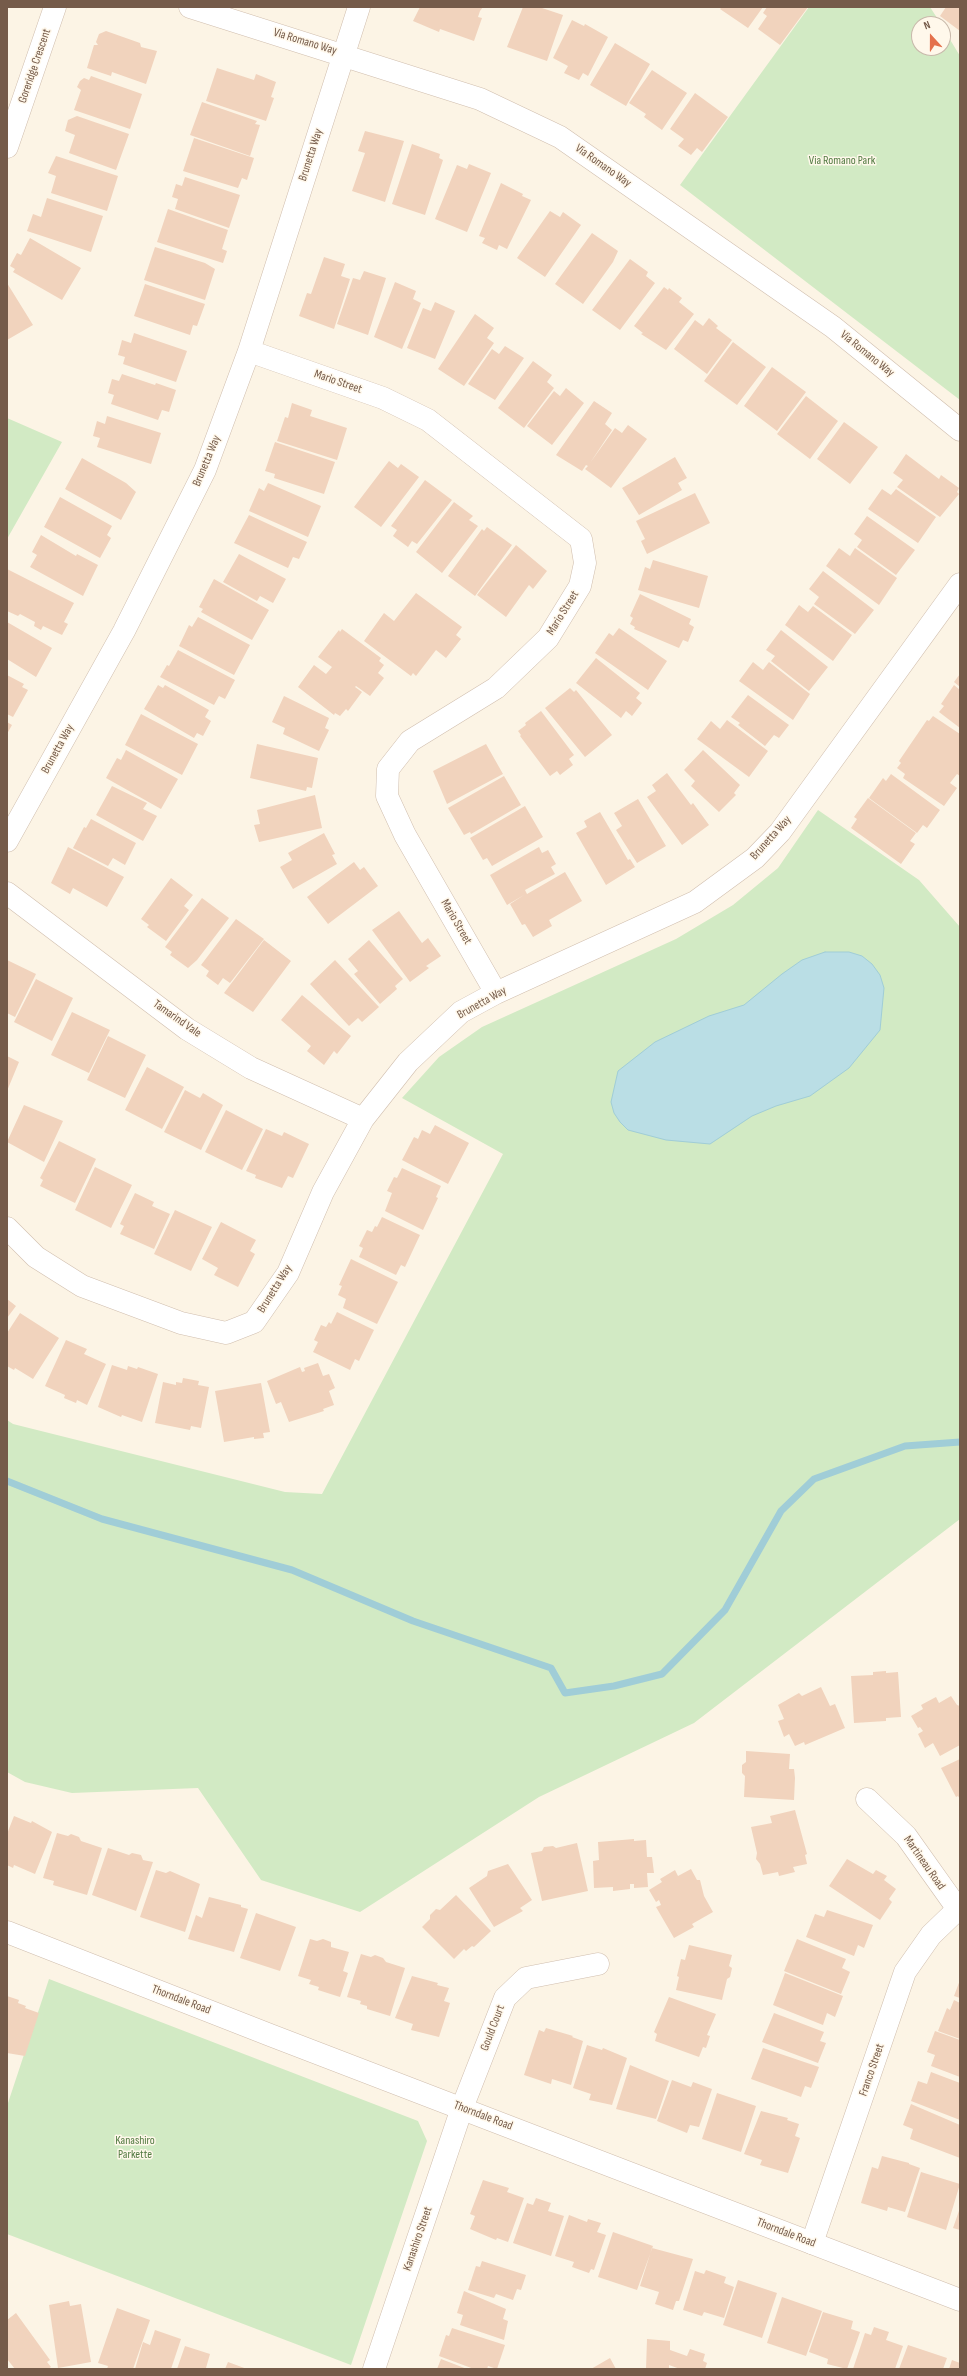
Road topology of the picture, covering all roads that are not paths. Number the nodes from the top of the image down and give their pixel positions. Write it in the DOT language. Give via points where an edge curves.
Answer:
graph roads {
  1 [pos="55,7"];
  2 [pos="190,7"];
  3 [pos="359,7"];
  4 [pos="343,54"];
  5 [pos="7,147"];
  6 [pos="249,351"];
  7 [pos="960,430"];
  8 [pos="960,584"];
  9 [pos="7,841"];
  10 [pos="7,893"];
  11 [pos="496,993"];
  12 [pos="363,1119"];
  13 [pos="7,1228"];
  14 [pos="867,1799"];
  15 [pos="958,1911"];
  16 [pos="7,1932"];
  17 [pos="598,1964"];
  18 [pos="462,2108"];
  19 [pos="812,2244"];
  20 [pos="960,2300"];
  21 [pos="374,2369"];
  1 -- 5 [label="street, Goreridge Crescent"];
  2 -- 4 [label="street, Via Romano Way"];
  3 -- 4 [label="street, Brunetta Way"];
  4 -- 6 [label="street, Brunetta Way"];
  4 -- 7 [label="street, Via Romano Way" via="480,100 560,137 833,327"];
  6 -- 9 [label="street, Brunetta Way" via="206,470 124,631"];
  6 -- 11 [label="street, Mario Street" via="383,398 428,420 581,539 585,563 580,586 548,638 496,688 410,741 388,769 387,796 405,835"];
  8 -- 11 [label="street, Brunetta Way" via="780,832 755,858 695,902"];
  10 -- 12 [label="street, Tamarind Vale" via="187,1028 251,1068"];
  11 -- 12 [label="street, Brunetta Way" via="461,1012 408,1062"];
  12 -- 13 [label="street, Brunetta Way" via="323,1192 288,1273 254,1322 226,1333 181,1323 82,1286 36,1257"];
  14 -- 15 [label="street, Martineau Road" via="912,1843"];
  15 -- 19 [label="street, Franco Street" via="931,1935 906,1972"];
  16 -- 18 [label="street, Thorndale Road" via="270,2036"];
  17 -- 18 [label="street, Gould Court" via="526,1978 505,1998"];
  18 -- 19 [label="street, Thorndale Road"];
  18 -- 21 [label="street, Kanashiro Street"];
  19 -- 20 [label="street, Thorndale Road"];
}
